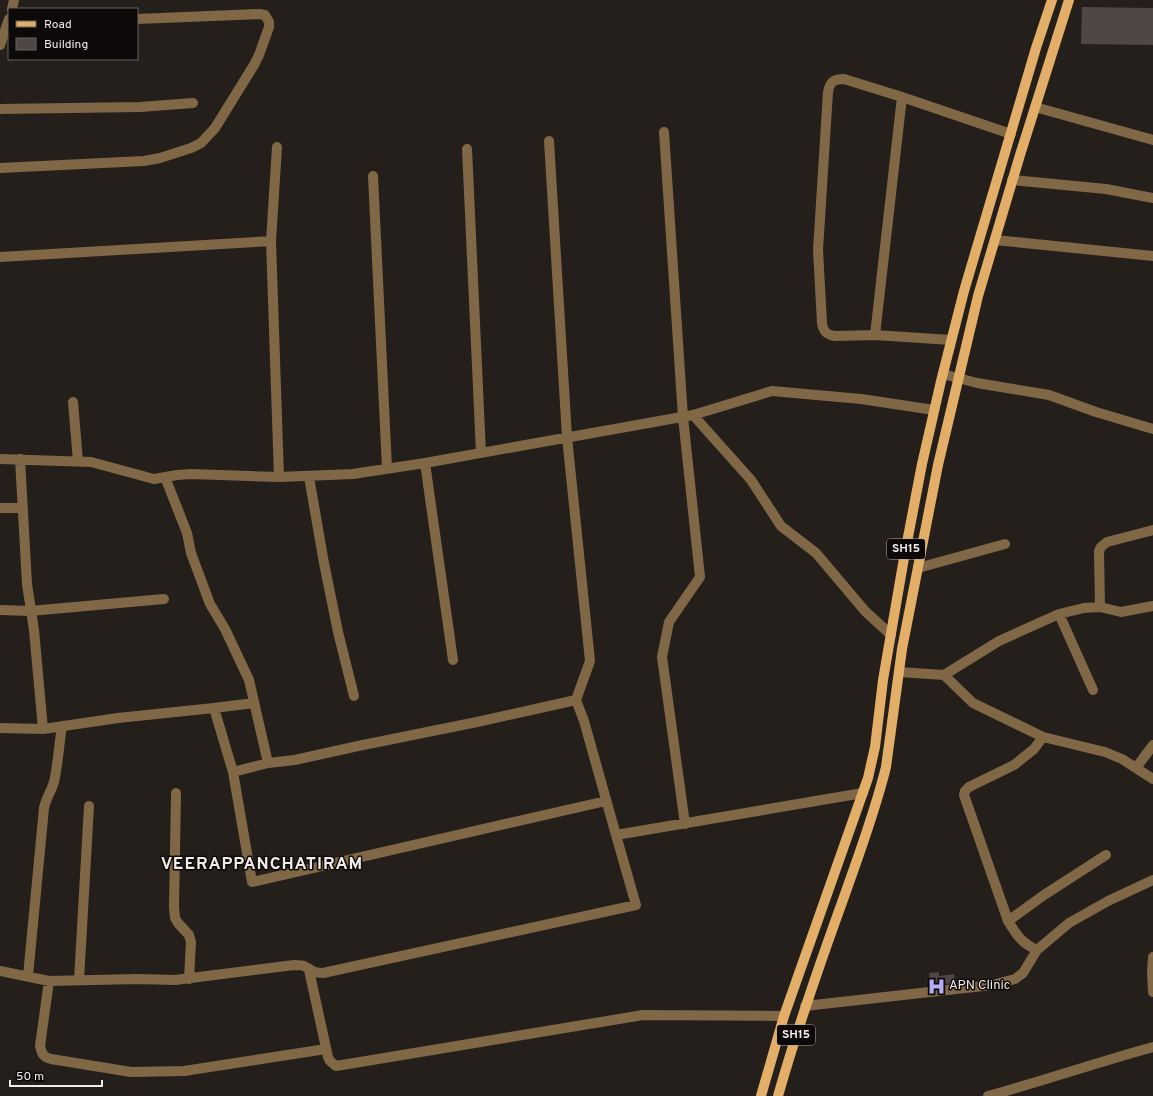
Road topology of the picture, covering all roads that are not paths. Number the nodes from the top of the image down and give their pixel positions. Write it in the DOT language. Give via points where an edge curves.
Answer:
graph roads {
  1 [pos="1052,0"];
  2 [pos="1069,0"];
  3 [pos="138,19"];
  4 [pos="8,23"];
  5 [pos="0,45"];
  6 [pos="902,97"];
  7 [pos="193,103"];
  8 [pos="1035,108"];
  9 [pos="0,109"];
  10 [pos="664,132"];
  11 [pos="1011,134"];
  12 [pos="1153,140"];
  13 [pos="549,141"];
  14 [pos="277,147"];
  15 [pos="467,149"];
  16 [pos="0,168"];
  17 [pos="373,176"];
  18 [pos="1012,180"];
  19 [pos="1153,198"];
  20 [pos="995,240"];
  21 [pos="272,241"];
  22 [pos="1153,256"];
  23 [pos="0,257"];
  24 [pos="875,335"];
  25 [pos="951,340"];
  26 [pos="942,374"];
  27 [pos="959,378"];
  28 [pos="73,402"];
  29 [pos="934,410"];
  30 [pos="688,416"];
  31 [pos="1153,429"];
  32 [pos="567,437"];
  33 [pos="481,453"];
  34 [pos="0,459"];
  35 [pos="20,459"];
  36 [pos="78,461"];
  37 [pos="425,463"];
  38 [pos="387,468"];
  39 [pos="165,477"];
  40 [pos="309,477"];
  41 [pos="280,478"];
  42 [pos="0,508"];
  43 [pos="23,508"];
  44 [pos="1153,530"];
  45 [pos="1005,544"];
  46 [pos="918,568"];
  47 [pos="164,599"];
  48 [pos="1153,606"];
  49 [pos="1100,607"];
  50 [pos="0,610"];
  51 [pos="30,611"];
  52 [pos="1059,614"];
  53 [pos="891,635"];
  54 [pos="453,660"];
  55 [pos="899,672"];
  56 [pos="944,675"];
  57 [pos="1093,690"];
  58 [pos="354,696"];
  59 [pos="576,700"];
  60 [pos="254,703"];
  61 [pos="214,708"];
  62 [pos="62,726"];
  63 [pos="0,728"];
  64 [pos="43,729"];
  65 [pos="1043,737"];
  66 [pos="1153,745"];
  67 [pos="268,764"];
  68 [pos="1136,768"];
  69 [pos="233,772"];
  70 [pos="1153,779"];
  71 [pos="176,793"];
  72 [pos="863,793"];
  73 [pos="606,802"];
  74 [pos="89,806"];
  75 [pos="684,824"];
  76 [pos="616,835"];
  77 [pos="1106,855"];
  78 [pos="1153,877"];
  79 [pos="1153,880"];
  80 [pos="1008,921"];
  81 [pos="1037,950"];
  82 [pos="1153,957"];
  83 [pos="309,970"];
  84 [pos="0,971"];
  85 [pos="28,976"];
  86 [pos="189,978"];
  87 [pos="79,980"];
  88 [pos="48,981"];
  89 [pos="1153,992"];
  90 [pos="805,1006"];
  91 [pos="784,1016"];
  92 [pos="1153,1047"];
  93 [pos="326,1049"];
  94 [pos="761,1096"];
  95 [pos="778,1096"];
  96 [pos="988,1096"];
  1 -- 11 [label="main road, SH15"];
  2 -- 8 [label="main road, SH15"];
  3 -- 16 [label="street" via="255,14 265,15 269,22 254,65 215,128 201,143 180,152 144,161"];
  4 -- 5 [label="street"];
  6 -- 11 [label="street"];
  6 -- 24 [label="street"];
  6 -- 24 [label="street" via="844,79 833,80 828,92 818,250 823,328 828,335 834,336"];
  7 -- 9 [label="street" via="140,107"];
  8 -- 12 [label="street"];
  8 -- 18 [label="main road, SH15"];
  10 -- 30 [label="street"];
  11 -- 25 [label="main road, SH15"];
  13 -- 32 [label="street"];
  14 -- 21 [label="street"];
  15 -- 33 [label="street"];
  17 -- 38 [label="street"];
  18 -- 19 [label="street" via="1106,189"];
  18 -- 20 [label="main road, SH15"];
  20 -- 22 [label="street"];
  20 -- 27 [label="main road, SH15" via="978,296"];
  21 -- 23 [label="street"];
  21 -- 41 [label="street"];
  24 -- 25 [label="street"];
  25 -- 26 [label="main road, SH15"];
  26 -- 27 [label="street"];
  26 -- 29 [label="main road, SH15"];
  27 -- 31 [label="street" via="1049,395"];
  27 -- 46 [label="main road, SH15" via="938,465"];
  28 -- 36 [label="street"];
  29 -- 30 [label="street" via="861,399 772,391"];
  29 -- 53 [label="main road, SH15"];
  30 -- 32 [label="street"];
  30 -- 53 [label="street" via="751,480 781,526 816,553 865,611"];
  30 -- 75 [label="street" via="700,577 669,622 662,657"];
  32 -- 33 [label="street"];
  32 -- 59 [label="street" via="590,661"];
  33 -- 37 [label="street"];
  34 -- 35 [label="street"];
  35 -- 36 [label="street"];
  35 -- 43 [label="street"];
  36 -- 39 [label="street" via="91,462 154,479"];
  37 -- 38 [label="street"];
  37 -- 54 [label="street"];
  38 -- 40 [label="street" via="353,474"];
  39 -- 41 [label="street" via="191,474"];
  39 -- 60 [label="street" via="187,533 191,553 210,604 249,680"];
  40 -- 41 [label="street"];
  40 -- 58 [label="street" via="338,632"];
  42 -- 43 [label="street"];
  43 -- 51 [label="street"];
  44 -- 49 [label="street" via="1107,542 1100,547"];
  45 -- 46 [label="street"];
  46 -- 55 [label="main road, SH15"];
  47 -- 51 [label="street"];
  48 -- 49 [label="street" via="1121,612"];
  49 -- 52 [label="street"];
  50 -- 51 [label="street"];
  51 -- 64 [label="street"];
  52 -- 56 [label="street" via="999,641"];
  52 -- 57 [label="street"];
  53 -- 72 [label="main road, SH15" via="875,747"];
  55 -- 56 [label="street"];
  55 -- 90 [label="main road, SH15" via="882,784"];
  56 -- 65 [label="street" via="973,703"];
  59 -- 67 [label="street"];
  59 -- 73 [label="street"];
  60 -- 61 [label="street"];
  60 -- 67 [label="street"];
  61 -- 62 [label="street"];
  61 -- 69 [label="street"];
  62 -- 64 [label="street"];
  62 -- 85 [label="street" via="54,781 44,808"];
  63 -- 64 [label="street"];
  65 -- 68 [label="street" via="1105,752"];
  65 -- 80 [label="street" via="1034,749 1014,765 969,787 964,795"];
  66 -- 68 [label="street"];
  67 -- 69 [label="street"];
  68 -- 70 [label="street"];
  69 -- 73 [label="street" via="252,882"];
  71 -- 86 [label="street" via="174,907 175,918 189,935 191,942"];
  72 -- 75 [label="street"];
  72 -- 91 [label="main road, SH15"];
  73 -- 76 [label="street"];
  74 -- 87 [label="street"];
  75 -- 76 [label="street"];
  76 -- 83 [label="street" via="636,905 323,973"];
  77 -- 80 [label="street" via="1044,894"];
  78 -- 79 [label="street"];
  79 -- 81 [label="street" via="1069,923"];
  80 -- 81 [label="street" via="1018,938"];
  81 -- 90 [label="street" via="1023,974 1003,983"];
  82 -- 89 [label="street"];
  83 -- 86 [label="street" via="304,966 294,965"];
  83 -- 93 [label="street"];
  84 -- 85 [label="street"];
  85 -- 88 [label="street"];
  86 -- 87 [label="street"];
  87 -- 88 [label="street"];
  88 -- 93 [label="street" via="40,1046 42,1054 51,1059 131,1072 184,1071"];
  90 -- 95 [label="main road, SH15"];
  91 -- 93 [label="street" via="643,1015 341,1066 336,1066 330,1061"];
  91 -- 94 [label="main road, SH15"];
  92 -- 96 [label="street"];
}
